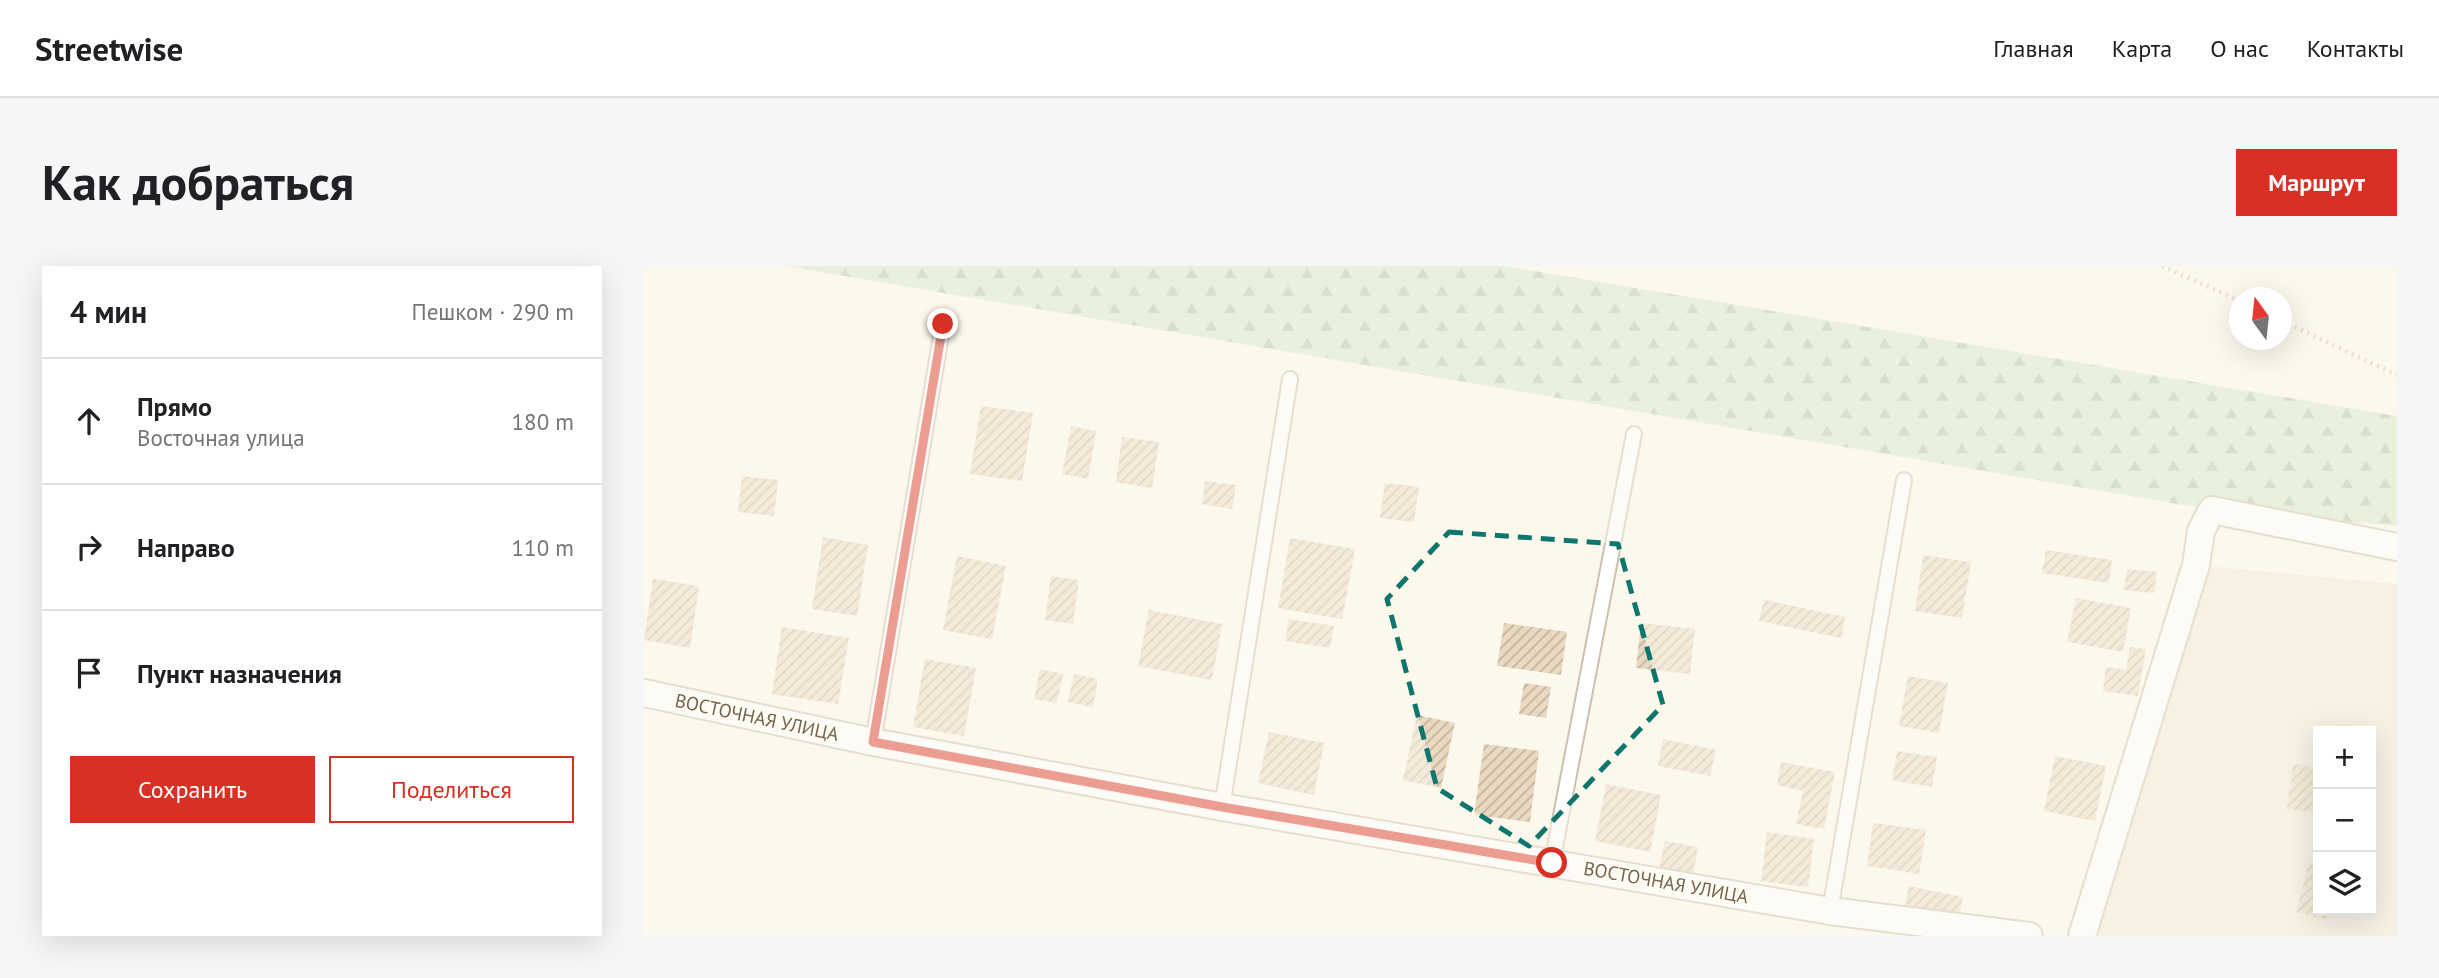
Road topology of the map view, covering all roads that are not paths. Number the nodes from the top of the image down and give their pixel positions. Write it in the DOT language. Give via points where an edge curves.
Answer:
graph roads {
  1 [pos="943,324"];
  2 [pos="1290,379"];
  3 [pos="1634,434"];
  4 [pos="1905,480"];
  5 [pos="2397,547"];
  6 [pos="644,693"];
  7 [pos="873,742"];
  8 [pos="1222,807"];
  9 [pos="1552,863"];
  10 [pos="1830,911"];
  11 [pos="2029,936"];
  12 [pos="2082,936"];
  1 -- 7 [label="lane"];
  2 -- 8 [label="lane"];
  3 -- 9 [label="lane"];
  4 -- 10 [label="lane"];
  5 -- 12 [label="street" via="2211,510"];
  6 -- 7 [label="street, ВОСТОЧНАЯ УЛИЦА"];
  7 -- 8 [label="street, ВОСТОЧНАЯ УЛИЦА"];
  8 -- 9 [label="street, ВОСТОЧНАЯ УЛИЦА"];
  9 -- 10 [label="street, ВОСТОЧНАЯ УЛИЦА"];
  10 -- 11 [label="street, ВОСТОЧНАЯ УЛИЦА"];
}
